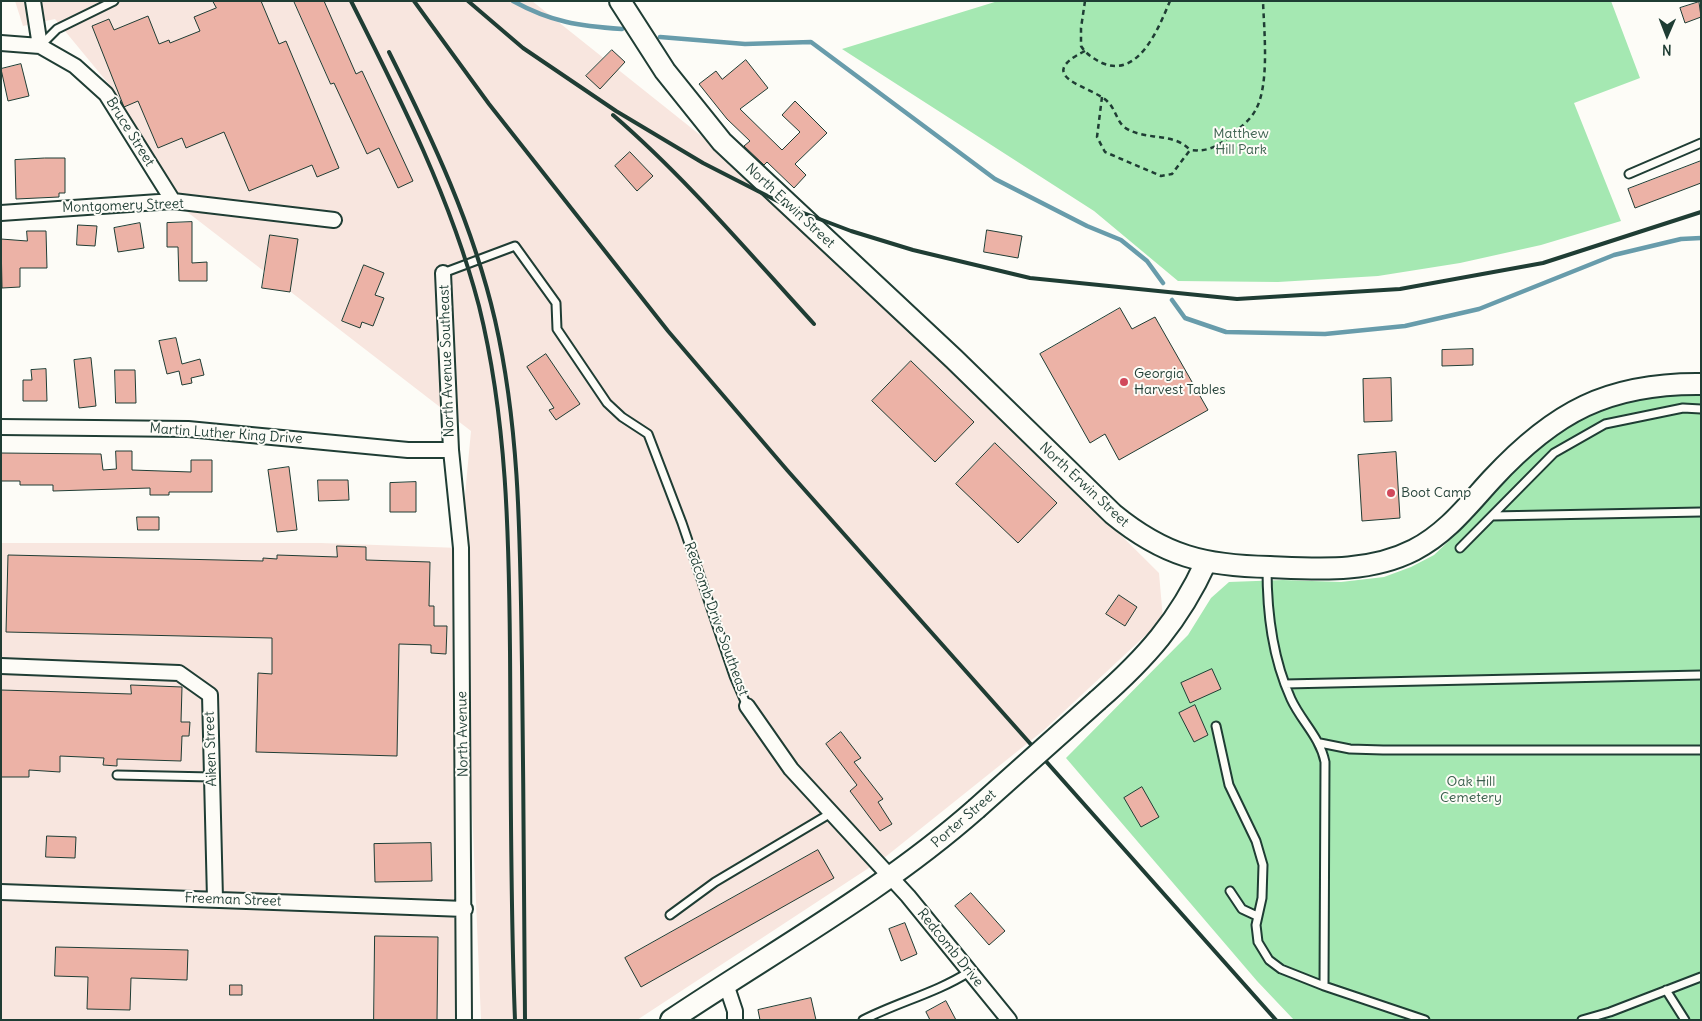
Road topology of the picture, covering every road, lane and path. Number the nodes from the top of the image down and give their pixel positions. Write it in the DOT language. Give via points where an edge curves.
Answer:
graph roads {
  1 [pos="34,1"];
  2 [pos="114,1"];
  3 [pos="620,1"];
  4 [pos="1085,1"];
  5 [pos="1170,1"];
  6 [pos="1263,1"];
  7 [pos="1,43"];
  8 [pos="40,46"];
  9 [pos="1085,51"];
  10 [pos="1102,97"];
  11 [pos="1701,143"];
  12 [pos="1190,150"];
  13 [pos="1630,174"];
  14 [pos="173,201"];
  15 [pos="1,213"];
  16 [pos="334,220"];
  17 [pos="444,273"];
  18 [pos="1701,384"];
  19 [pos="1701,410"];
  20 [pos="1,427"];
  21 [pos="451,450"];
  22 [pos="1701,512"];
  23 [pos="1492,516"];
  24 [pos="1460,548"];
  25 [pos="1206,562"];
  26 [pos="1268,567"];
  27 [pos="1,666"];
  28 [pos="1701,675"];
  29 [pos="1285,684"];
  30 [pos="748,706"];
  31 [pos="1216,726"];
  32 [pos="1320,743"];
  33 [pos="1701,750"];
  34 [pos="117,775"];
  35 [pos="212,776"];
  36 [pos="831,813"];
  37 [pos="891,878"];
  38 [pos="1230,891"];
  39 [pos="1,892"];
  40 [pos="215,899"];
  41 [pos="465,909"];
  42 [pos="670,915"];
  43 [pos="1257,916"];
  44 [pos="969,972"];
  45 [pos="1701,977"];
  46 [pos="726,984"];
  47 [pos="1324,986"];
  48 [pos="1666,990"];
  49 [pos="1606,1013"];
  50 [pos="464,1020"];
  51 [pos="671,1020"];
  52 [pos="735,1020"];
  53 [pos="863,1020"];
  54 [pos="1008,1020"];
  55 [pos="1424,1020"];
  56 [pos="1582,1020"];
  57 [pos="1610,1020"];
  58 [pos="1685,1020"];
  1 -- 8 [label="street"];
  2 -- 8 [label="lane" via="57,29"];
  3 -- 25 [label="street, North Erwin Street" via="683,95 722,142 954,359 1113,514 1155,543 1188,558"];
  4 -- 9 [label="path" via="1081,28"];
  5 -- 9 [label="path" via="1149,43 1130,62 1115,66 1106,64"];
  6 -- 12 [label="path" via="1263,75 1256,111 1214,149"];
  7 -- 8 [label="street"];
  8 -- 14 [label="street, Bruce Street" via="74,66 106,94"];
  9 -- 10 [label="path" via="1068,61 1066,76 1072,83"];
  10 -- 12 [label="path" via="1128,130 1178,142"];
  10 -- 12 [label="path" via="1098,137 1100,146 1110,156 1167,176 1175,172"];
  11 -- 13 [label="lane"];
  14 -- 15 [label="street, Montgomery Street"];
  14 -- 16 [label="street, Montgomery Street"];
  17 -- 21 [label="street, North Avenue Southeast"];
  17 -- 30 [label="lane, Redcomb Drive Southeast" via="515,246 556,304 558,329 607,404 648,434 734,676"];
  18 -- 26 [label="street, North Erwin Street" via="1630,390 1572,411 1523,447 1446,528 1422,546 1400,556 1352,567"];
  19 -- 23 [label="lane" via="1683,408 1605,424 1554,453"];
  20 -- 21 [label="street, Martin Luther King Drive" via="188,429 408,450"];
  21 -- 41 [label="street, North Avenue" via="461,548"];
  22 -- 23 [label="lane"];
  23 -- 24 [label="lane"];
  25 -- 26 [label="street, North Erwin Street"];
  25 -- 37 [label="street, Porter Street, bridge" via="1157,643 1130,672 935,845"];
  26 -- 29 [label="lane" via="1268,610"];
  27 -- 35 [label="street, Aiken Street" via="179,673 210,695"];
  28 -- 29 [label="lane"];
  29 -- 32 [label="lane" via="1297,711"];
  30 -- 36 [label="street, Redcomb Drive Southeast" via="791,769"];
  31 -- 43 [label="lane" via="1229,785 1256,841 1263,866 1262,898"];
  32 -- 33 [label="lane" via="1350,750"];
  32 -- 47 [label="lane" via="1325,762"];
  34 -- 35 [label="lane"];
  35 -- 40 [label="street, Aiken Street"];
  36 -- 37 [label="street, Redcomb Drive Southeast"];
  36 -- 42 [label="lane" via="715,882"];
  37 -- 44 [label="street, Redcomb Drive"];
  37 -- 46 [label="street, Porter Street"];
  38 -- 43 [label="lane" via="1242,909"];
  39 -- 40 [label="street, Freeman Street"];
  40 -- 41 [label="street, Freeman Street"];
  41 -- 50 [label="street, North Avenue"];
  43 -- 47 [label="lane" via="1258,942 1269,960 1294,975"];
  44 -- 53 [label="lane" via="952,983"];
  44 -- 54 [label="street, Redcomb Drive"];
  45 -- 48 [label="lane"];
  46 -- 51 [label="street, Porter Street"];
  46 -- 52 [label="street"];
  47 -- 55 [label="lane"];
  48 -- 49 [label="lane"];
  48 -- 58 [label="lane"];
  49 -- 56 [label="lane"];
  49 -- 57 [label="lane"];
}
